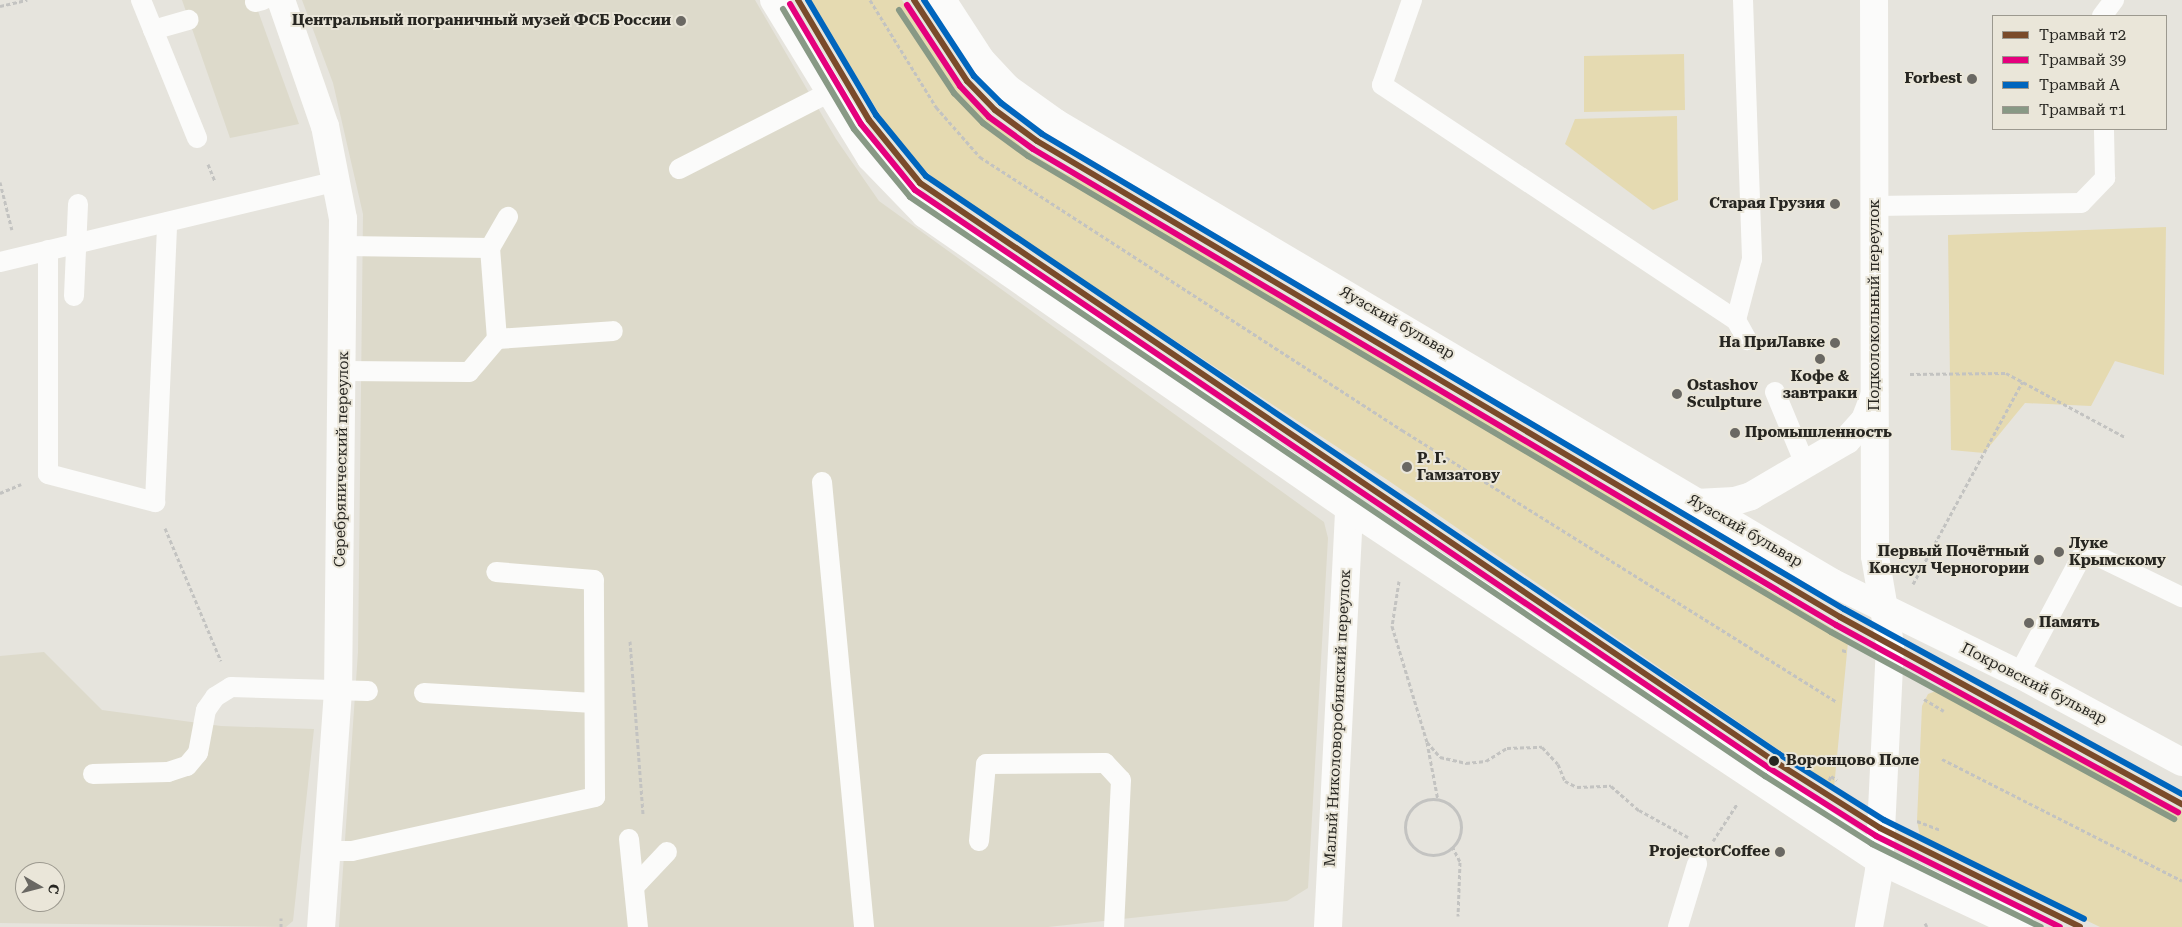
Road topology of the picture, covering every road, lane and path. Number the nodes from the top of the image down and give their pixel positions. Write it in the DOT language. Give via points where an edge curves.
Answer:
graph roads {
  1 [pos="27,0"];
  2 [pos="140,0"];
  3 [pos="774,0"];
  4 [pos="870,0"];
  5 [pos="942,0"];
  6 [pos="1412,0"];
  7 [pos="1743,0"];
  8 [pos="1874,0"];
  9 [pos="2114,0"];
  10 [pos="266,1"];
  11 [pos="0,6"];
  12 [pos="2103,15"];
  13 [pos="188,20"];
  14 [pos="153,30"];
  15 [pos="828,93"];
  16 [pos="2104,130"];
  17 [pos="197,138"];
  18 [pos="680,168"];
  19 [pos="338,181"];
  20 [pos="0,182"];
  21 [pos="78,204"];
  22 [pos="1875,206"];
  23 [pos="226,208"];
  24 [pos="508,218"];
  25 [pos="9,220"];
  26 [pos="167,222"];
  27 [pos="77,243"];
  28 [pos="344,246"];
  29 [pos="490,248"];
  30 [pos="48,250"];
  31 [pos="0,262"];
  32 [pos="74,296"];
  33 [pos="1736,320"];
  34 [pos="613,331"];
  35 [pos="497,340"];
  36 [pos="1747,340"];
  37 [pos="344,371"];
  38 [pos="1910,374"];
  39 [pos="2022,382"];
  40 [pos="1876,390"];
  41 [pos="1775,392"];
  42 [pos="2125,437"];
  43 [pos="1805,464"];
  44 [pos="822,482"];
  45 [pos="1695,502"];
  46 [pos="1349,508"];
  47 [pos="175,550"];
  48 [pos="496,572"];
  49 [pos="1402,573"];
  50 [pos="1913,585"];
  51 [pos="2182,597"];
  52 [pos="1884,610"];
  53 [pos="630,641"];
  54 [pos="1842,650"];
  55 [pos="1848,652"];
  56 [pos="2019,674"];
  57 [pos="231,687"];
  58 [pos="338,690"];
  59 [pos="368,691"];
  60 [pos="424,693"];
  61 [pos="1924,699"];
  62 [pos="1837,702"];
  63 [pos="594,703"];
  64 [pos="1944,711"];
  65 [pos="1427,742"];
  66 [pos="1942,758"];
  67 [pos="2182,762"];
  68 [pos="93,774"];
  69 [pos="1837,780"];
  70 [pos="1826,786"];
  71 [pos="1740,799"];
  72 [pos="1438,800"];
  73 [pos="1917,821"];
  74 [pos="1940,830"];
  75 [pos="629,839"];
  76 [pos="979,841"];
  77 [pos="1452,846"];
  78 [pos="326,850"];
  79 [pos="667,852"];
  80 [pos="1702,858"];
  81 [pos="1879,860"];
  82 [pos="2182,881"];
  83 [pos="634,887"];
  84 [pos="1458,916"];
  85 [pos="281,918"];
  86 [pos="281,927"];
  87 [pos="321,927"];
  88 [pos="638,927"];
  89 [pos="864,927"];
  90 [pos="1114,927"];
  91 [pos="1324,927"];
  92 [pos="1329,927"];
  93 [pos="1678,927"];
  94 [pos="1868,927"];
  95 [pos="2022,927"];
  1 -- 11 [label="path"];
  2 -- 14 [label="lane"];
  3 -- 15 [label="main road"];
  4 -- 62 [label="path" via="936,108 980,157 1394,425"];
  5 -- 45 [label="main road, Яузский бульвар" via="982,60 1027,105"];
  6 -- 33 [label="lane" via="1382,85"];
  7 -- 33 [label="lane" via="1752,259"];
  8 -- 22 [label="main road, Подколокольный переулок"];
  9 -- 12 [label="lane"];
  10 -- 19 [label="main road, Серебрянический переулок" via="325,126"];
  13 -- 14 [label="lane"];
  14 -- 17 [label="lane"];
  15 -- 18 [label="lane"];
  15 -- 46 [label="main road" via="872,158 926,214"];
  16 -- 22 [label="lane" via="2105,178 2081,203"];
  17 -- 23 [label="path"];
  19 -- 23 [label="lane"];
  19 -- 28 [label="main road, Серебрянический переулок"];
  20 -- 25 [label="path"];
  21 -- 27 [label="lane"];
  22 -- 40 [label="main road, Подколокольный переулок"];
  23 -- 26 [label="lane"];
  24 -- 29 [label="lane"];
  26 -- 27 [label="lane"];
  26 -- 30 [label="lane" via="155,502 48,474"];
  27 -- 30 [label="lane"];
  27 -- 32 [label="lane"];
  28 -- 29 [label="lane"];
  28 -- 37 [label="main road, Серебрянический переулок"];
  29 -- 35 [label="lane"];
  30 -- 31 [label="lane"];
  33 -- 36 [label="lane"];
  34 -- 35 [label="lane"];
  35 -- 37 [label="lane" via="468,372"];
  37 -- 58 [label="main road, Серебрянический переулок"];
  38 -- 39 [label="path" via="2006,373"];
  39 -- 42 [label="path"];
  39 -- 50 [label="path"];
  40 -- 43 [label="main road" via="1865,420 1847,440"];
  40 -- 52 [label="main road, Подколокольный переулок" via="1875,556"];
  41 -- 43 [label="lane"];
  43 -- 45 [label="main road" via="1752,496 1735,501"];
  44 -- 89 [label="lane"];
  45 -- 52 [label="main road, Яузский бульвар"];
  46 -- 81 [label="main road"];
  46 -- 92 [label="main road, Малый Николоворобинский переулок"];
  47 -- 57 [label="path"];
  48 -- 63 [label="lane" via="594,580"];
  49 -- 65 [label="path" via="1392,626"];
  51 -- 56 [label="lane" via="2085,550"];
  52 -- 56 [label="main road, Покровский бульвар"];
  52 -- 81 [label="main road, Подколокольный переулок" via="1889,676"];
  53 -- 75 [label="path" via="646,837"];
  54 -- 55 [label="path"];
  56 -- 67 [label="main road, Покровский бульвар"];
  57 -- 58 [label="lane"];
  57 -- 68 [label="lane" via="214,697 206,710 198,753 187,766 168,772"];
  58 -- 59 [label="lane"];
  58 -- 78 [label="main road, Серебрянический переулок"];
  60 -- 63 [label="lane"];
  61 -- 64 [label="path"];
  63 -- 78 [label="lane" via="595,797 352,852"];
  65 -- 72 [label="path"];
  65 -- 80 [label="path" via="1440,757 1466,763 1486,761 1507,748 1542,748 1558,764 1565,781 1577,787 1611,786 1639,810 1674,826"];
  66 -- 82 [label="path"];
  69 -- 70 [label="path" via="1831,776"];
  71 -- 80 [label="path"];
  72 -- 77 [label="path" via="1453,807 1460,818 1461,830"];
  72 -- 77 [label="path" via="1418,803 1410,812 1407,836 1424,854 1436,855"];
  73 -- 74 [label="path"];
  75 -- 83 [label="lane"];
  76 -- 90 [label="lane" via="986,764 1105,763 1121,780"];
  77 -- 84 [label="path" via="1460,862"];
  78 -- 87 [label="main road, Серебрянический переулок"];
  79 -- 83 [label="lane"];
  80 -- 93 [label="lane"];
  81 -- 94 [label="main road, Подколокольный переулок"];
  81 -- 95 [label="main road"];
  83 -- 88 [label="lane"];
  85 -- 86 [label="path"];
  91 -- 92 [label="main road"];
}
